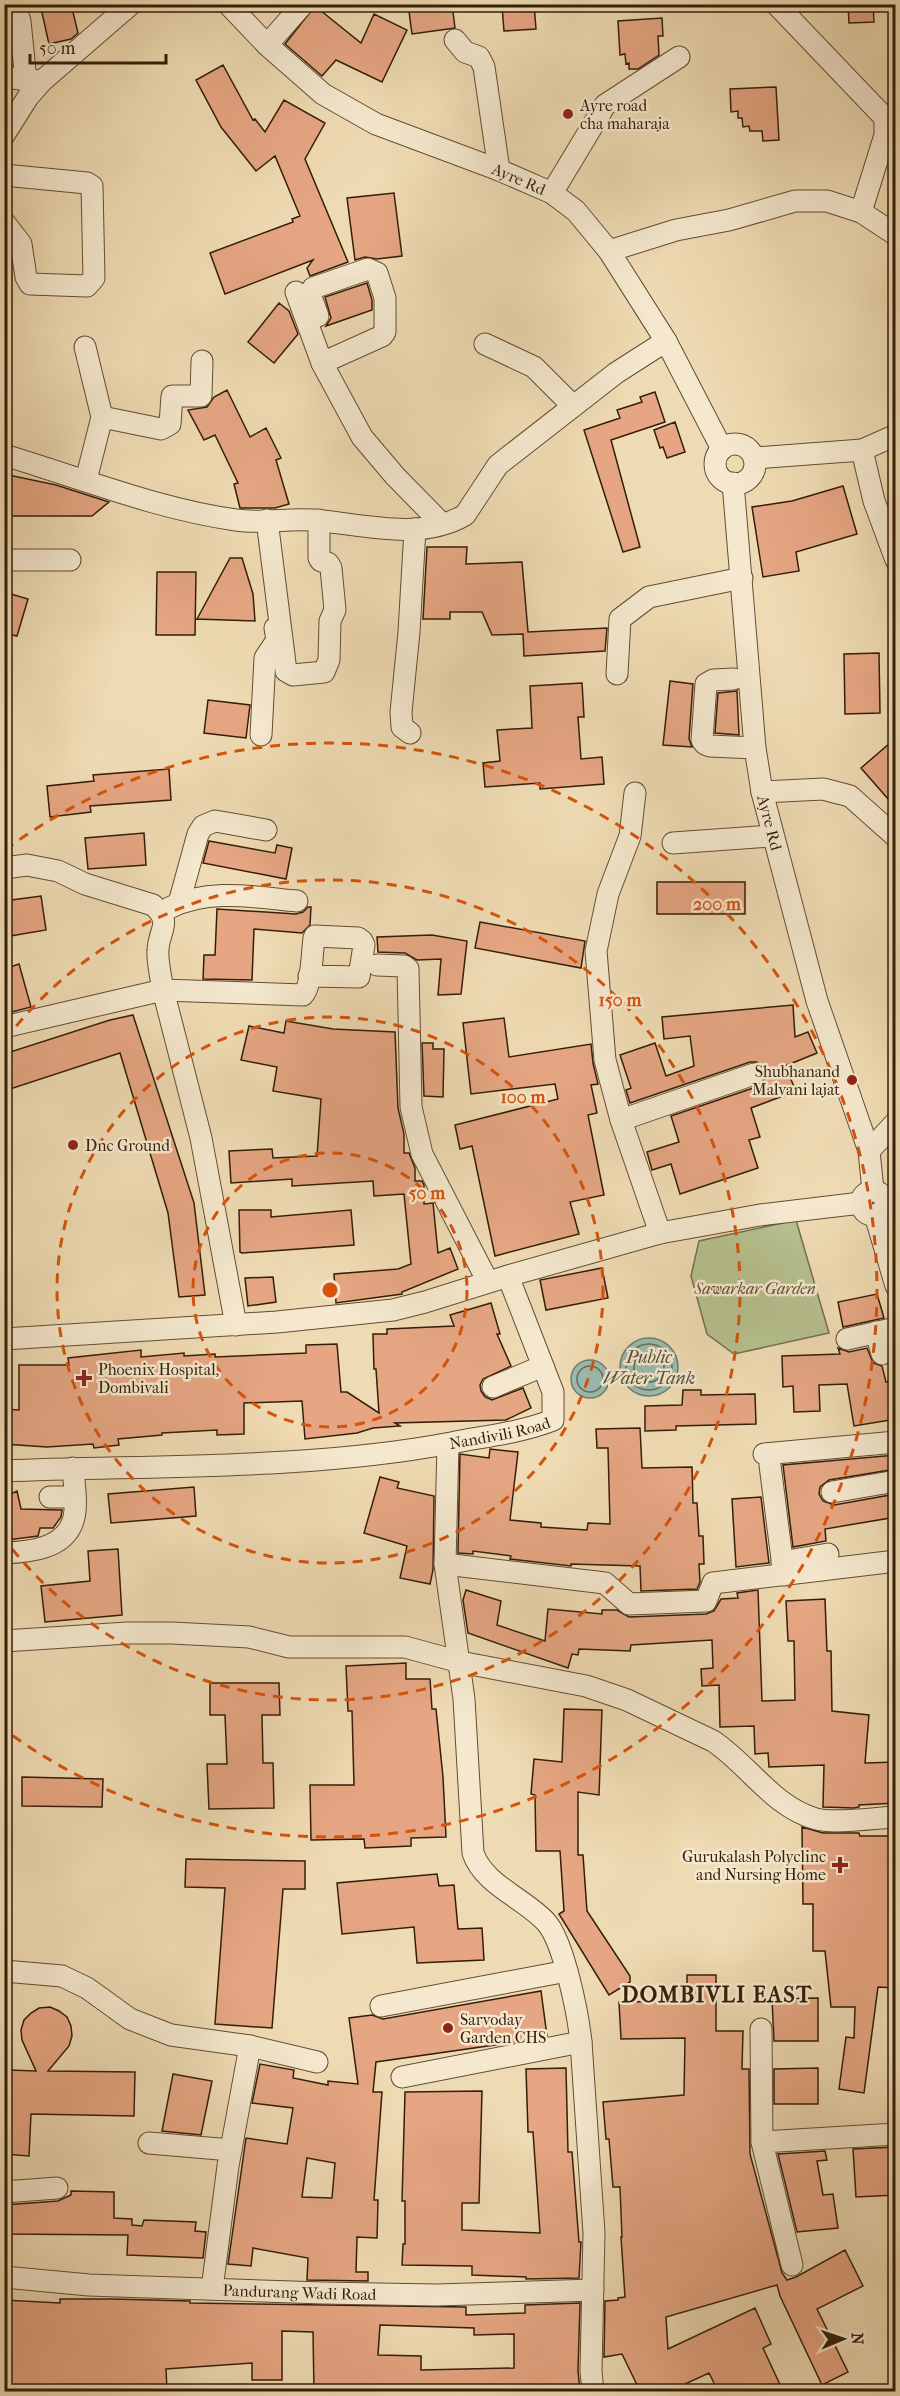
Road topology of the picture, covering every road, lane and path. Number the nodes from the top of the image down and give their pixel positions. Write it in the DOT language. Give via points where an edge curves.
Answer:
graph roads {
  1 [pos="9,4"];
  2 [pos="131,4"];
  3 [pos="228,4"];
  4 [pos="303,4"];
  5 [pos="776,4"];
  6 [pos="455,40"];
  7 [pos="267,45"];
  8 [pos="679,57"];
  9 [pos="4,77"];
  10 [pos="34,81"];
  11 [pos="4,91"];
  12 [pos="4,112"];
  13 [pos="4,135"];
  14 [pos="499,170"];
  15 [pos="4,176"];
  16 [pos="552,193"];
  17 [pos="861,212"];
  18 [pos="4,222"];
  19 [pos="896,235"];
  20 [pos="609,250"];
  21 [pos="296,292"];
  22 [pos="666,341"];
  23 [pos="484,344"];
  24 [pos="85,346"];
  25 [pos="202,361"];
  26 [pos="572,405"];
  27 [pos="102,417"];
  28 [pos="896,435"];
  29 [pos="722,448"];
  30 [pos="862,450"];
  31 [pos="4,454"];
  32 [pos="754,458"];
  33 [pos="86,480"];
  34 [pos="733,483"];
  35 [pos="319,520"];
  36 [pos="260,521"];
  37 [pos="442,524"];
  38 [pos="415,530"];
  39 [pos="4,559"];
  40 [pos="70,560"];
  41 [pos="896,560"];
  42 [pos="742,578"];
  43 [pos="617,674"];
  44 [pos="734,679"];
  45 [pos="410,733"];
  46 [pos="261,735"];
  47 [pos="755,748"];
  48 [pos="762,792"];
  49 [pos="635,793"];
  50 [pos="266,830"];
  51 [pos="772,836"];
  52 [pos="896,837"];
  53 [pos="673,843"];
  54 [pos="4,868"];
  55 [pos="297,901"];
  56 [pos="170,908"];
  57 [pos="377,964"];
  58 [pos="309,976"];
  59 [pos="163,990"];
  60 [pos="4,1027"];
  61 [pos="754,1074"];
  62 [pos="621,1120"];
  63 [pos="896,1122"];
  64 [pos="868,1151"];
  65 [pos="878,1203"];
  66 [pos="660,1233"];
  67 [pos="498,1279"];
  68 [pos="896,1286"];
  69 [pos="236,1325"];
  70 [pos="886,1330"];
  71 [pos="4,1339"];
  72 [pos="847,1339"];
  73 [pos="882,1354"];
  74 [pos="543,1366"];
  75 [pos="493,1387"];
  76 [pos="896,1442"];
  77 [pos="448,1443"];
  78 [pos="73,1468"];
  79 [pos="4,1471"];
  80 [pos="896,1481"];
  81 [pos="832,1492"];
  82 [pos="50,1497"];
  83 [pos="74,1497"];
  84 [pos="4,1553"];
  85 [pos="828,1554"];
  86 [pos="896,1561"];
  87 [pos="445,1564"];
  88 [pos="783,1568"];
  89 [pos="4,1641"];
  90 [pos="460,1662"];
  91 [pos="896,1817"];
  92 [pos="4,1971"];
  93 [pos="567,1971"];
  94 [pos="381,2006"];
  95 [pos="760,2029"];
  96 [pos="581,2042"];
  97 [pos="250,2046"];
  98 [pos="318,2062"];
  99 [pos="402,2077"];
  100 [pos="896,2134"];
  101 [pos="762,2142"];
  102 [pos="149,2143"];
  103 [pos="231,2150"];
  104 [pos="57,2188"];
  105 [pos="4,2192"];
  106 [pos="792,2265"];
  107 [pos="4,2277"];
  108 [pos="212,2289"];
  109 [pos="593,2290"];
  110 [pos="593,2391"];
  1 -- 10 [label="street" via="20,21"];
  2 -- 10 [label="street"];
  3 -- 7 [label="street, Ayre Rd"];
  4 -- 7 [label="street"];
  5 -- 17 [label="street" via="885,118 885,135"];
  6 -- 14 [label="street" via="465,52 479,57 484,67"];
  7 -- 14 [label="street, Ayre Rd" via="323,94 376,124"];
  8 -- 16 [label="street" via="605,105"];
  9 -- 10 [label="street"];
  10 -- 13 [label="street"];
  11 -- 12 [label="street" via="12,95"];
  14 -- 16 [label="street, Ayre Rd"];
  15 -- 18 [label="street" via="92,186 92,283 30,284 21,243"];
  16 -- 20 [label="street, Ayre Rd" via="576,211"];
  17 -- 19 [label="street"];
  17 -- 20 [label="street" via="826,201 795,201"];
  20 -- 22 [label="street, Ayre Rd"];
  21 -- 37 [label="street" via="362,437"];
  22 -- 26 [label="street"];
  22 -- 29 [label="street, Ayre Rd"];
  23 -- 26 [label="street" via="534,367"];
  24 -- 27 [label="street"];
  25 -- 27 [label="street" via="201,396 172,396 170,423 166,427"];
  26 -- 37 [label="street" via="498,465 465,515"];
  27 -- 33 [label="street"];
  28 -- 30 [label="street"];
  29 -- 32 [label="street" via="741,445"];
  29 -- 34 [label="street" via="716,460 718,472"];
  30 -- 32 [label="street"];
  30 -- 41 [label="street" via="874,501"];
  31 -- 33 [label="street"];
  32 -- 34 [label="street" via="750,476"];
  33 -- 36 [label="street" via="167,506"];
  34 -- 42 [label="street, Ayre Rd"];
  35 -- 36 [label="street"];
  35 -- 36 [label="street" via="320,558 331,568 335,610 330,621 329,660 324,672 293,675 286,671"];
  35 -- 38 [label="street"];
  36 -- 46 [label="street" via="277,640 266,658"];
  37 -- 38 [label="street"];
  38 -- 45 [label="street" via="401,712 402,727"];
  39 -- 40 [label="street"];
  42 -- 43 [label="street" via="649,597 620,619"];
  42 -- 47 [label="street, Ayre Rd"];
  44 -- 47 [label="street" via="706,684 702,740 710,746"];
  47 -- 48 [label="street, Ayre Rd"];
  48 -- 51 [label="street, Ayre Rd"];
  48 -- 52 [label="street" via="823,789 850,796"];
  49 -- 62 [label="street" via="630,836 608,894 596,951 605,1060"];
  50 -- 56 [label="street" via="214,821 203,826"];
  51 -- 53 [label="street"];
  51 -- 64 [label="street, Ayre Rd" via="817,1001"];
  54 -- 56 [label="street" via="27,865 58,871 85,884"];
  55 -- 56 [label="street" via="210,896"];
  56 -- 59 [label="street" via="158,950"];
  57 -- 67 [label="street, Nandivili Road" via="408,969 411,1107 422,1154"];
  58 -- 59 [label="street" via="307,991 296,996"];
  59 -- 60 [label="street"];
  59 -- 69 [label="street" via="201,1138"];
  61 -- 62 [label="street"];
  62 -- 66 [label="street"];
  63 -- 64 [label="street"];
  64 -- 65 [label="street, Ayre Rd"];
  65 -- 66 [label="street" via="760,1215"];
  65 -- 68 [label="street, Ayre Rd"];
  66 -- 67 [label="street"];
  67 -- 69 [label="street" via="393,1310"];
  67 -- 74 [label="street, Nandivili Road"];
  69 -- 71 [label="street"];
  70 -- 72 [label="street"];
  70 -- 73 [label="street"];
  74 -- 75 [label="street"];
  74 -- 77 [label="street, Nandivili Road" via="553,1392 553,1420 531,1428"];
  76 -- 88 [label="street" via="767,1460"];
  77 -- 78 [label="street, Nandivili Road" via="326,1460"];
  77 -- 87 [label="street"];
  78 -- 79 [label="street, Nandivili Road"];
  78 -- 83 [label="street"];
  80 -- 81 [label="street"];
  82 -- 83 [label="street"];
  83 -- 84 [label="street" via="73,1522 62,1538 37,1551"];
  85 -- 88 [label="street"];
  86 -- 88 [label="street"];
  87 -- 88 [label="street" via="605,1583 629,1604 706,1601 712,1583"];
  87 -- 90 [label="street"];
  89 -- 90 [label="street" via="172,1633 249,1637 289,1647 405,1647"];
  90 -- 91 [label="street" via="586,1686 627,1700 723,1747 776,1796 817,1819"];
  90 -- 93 [label="street" via="476,1862 547,1923"];
  92 -- 97 [label="street" via="62,1976 87,1988 129,2019 171,2035"];
  93 -- 94 [label="street"];
  93 -- 96 [label="street"];
  95 -- 101 [label="street"];
  96 -- 99 [label="street"];
  96 -- 109 [label="street" via="594,2233"];
  97 -- 98 [label="street"];
  97 -- 103 [label="street"];
  100 -- 101 [label="street"];
  101 -- 106 [label="street"];
  102 -- 103 [label="street"];
  103 -- 108 [label="street"];
  104 -- 105 [label="street"];
  107 -- 108 [label="street, Pandurang Wadi Road" via="89,2285"];
  108 -- 109 [label="street, Pandurang Wadi Road" via="436,2295"];
  109 -- 110 [label="street"];
}
